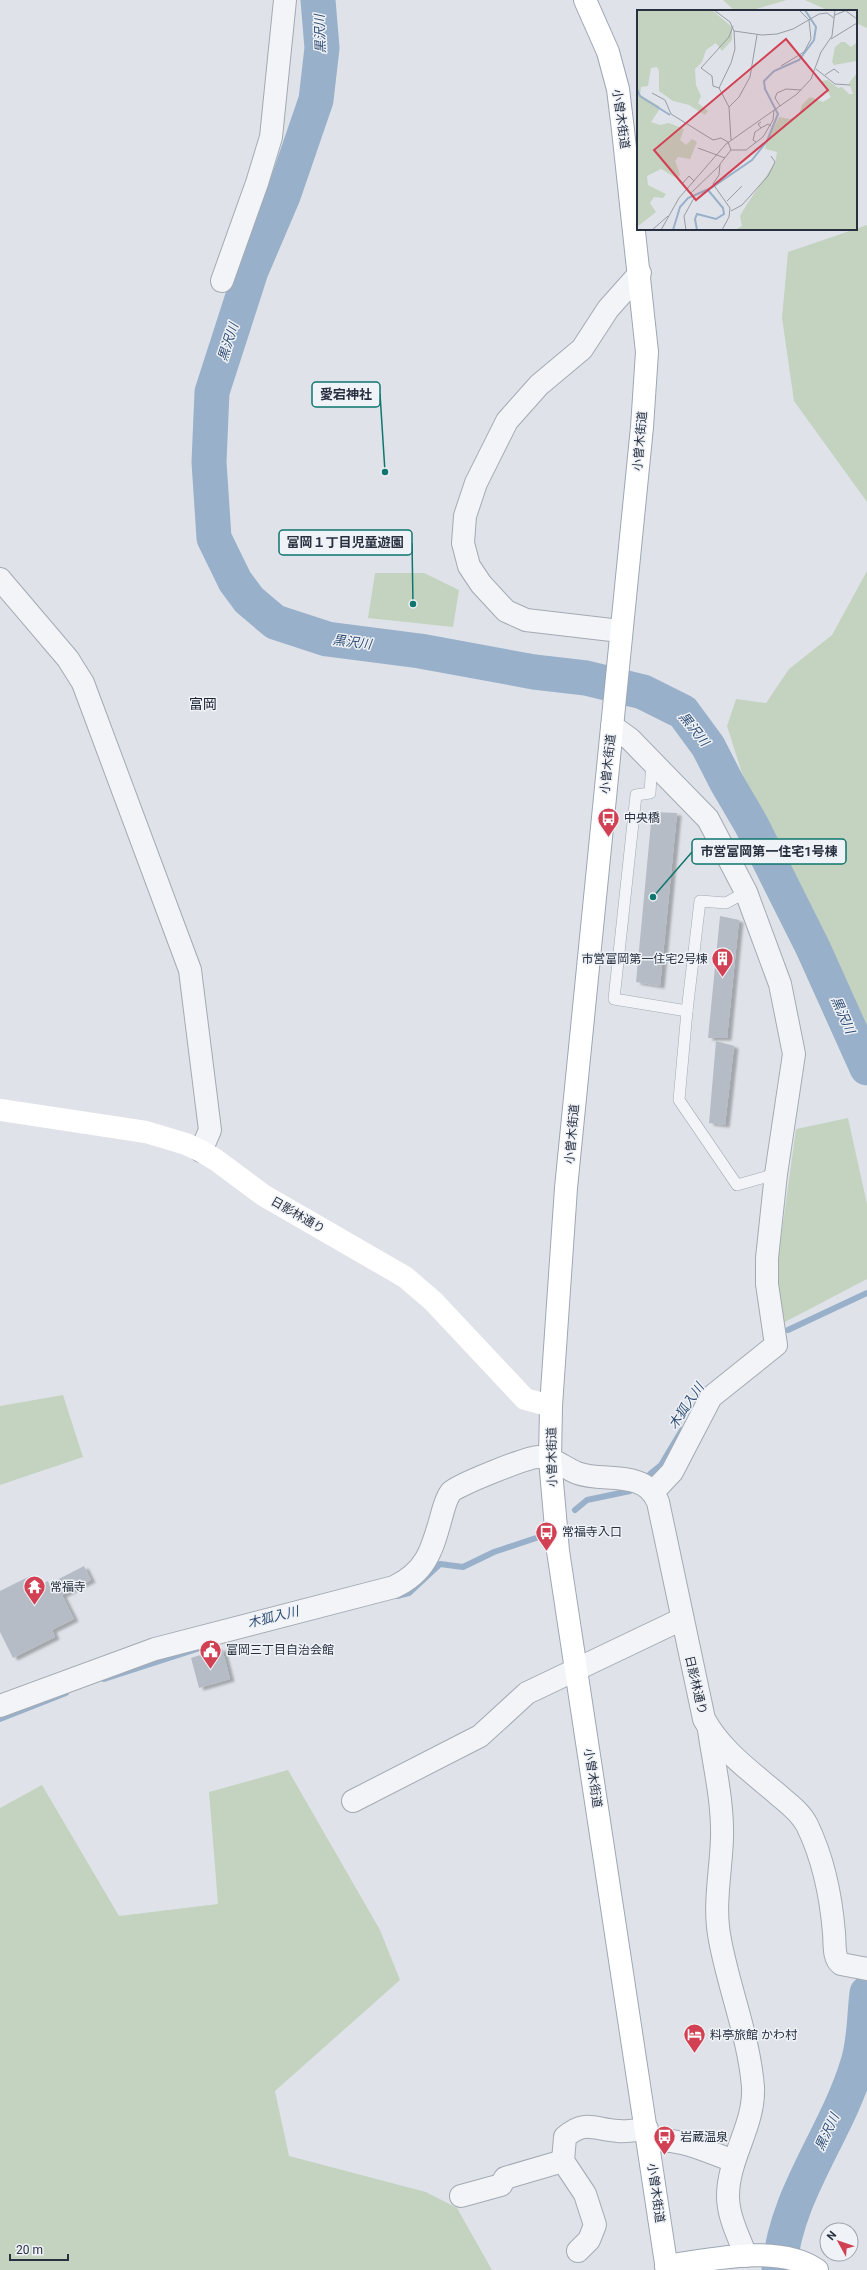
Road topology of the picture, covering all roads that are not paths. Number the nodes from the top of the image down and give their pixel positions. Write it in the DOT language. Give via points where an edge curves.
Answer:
graph roads {
  1 [pos="284,0"];
  2 [pos="585,0"];
  3 [pos="640,273"];
  4 [pos="222,281"];
  5 [pos="0,579"];
  6 [pos="620,631"];
  7 [pos="612,722"];
  8 [pos="652,761"];
  9 [pos="746,892"];
  10 [pos="687,1011"];
  11 [pos="0,1110"];
  12 [pos="200,1151"];
  13 [pos="776,1174"];
  14 [pos="552,1406"];
  15 [pos="550,1459"];
  16 [pos="653,1492"];
  17 [pos="682,1619"];
  18 [pos="576,1670"];
  19 [pos="0,1706"];
  20 [pos="709,1729"];
  21 [pos="353,1801"];
  22 [pos="859,1968"];
  23 [pos="648,2135"];
  24 [pos="563,2161"];
  25 [pos="734,2161"];
  26 [pos="461,2196"];
  27 [pos="578,2251"];
  28 [pos="752,2256"];
  29 [pos="667,2268"];
  30 [pos="817,2270"];
  1 -- 4 [label="street" via="271,137"];
  2 -- 3 [label="main road, 小曽木街道" via="608,52 618,89"];
  3 -- 6 [label="main road, 小曽木街道" via="647,352 642,427"];
  3 -- 6 [label="street" via="616,299 582,349 539,385 507,421 476,483 465,516 463,543 469,566 506,611 526,620"];
  5 -- 12 [label="street" via="68,658 84,683 190,970 210,1130"];
  6 -- 7 [label="main road, 小曽木街道"];
  7 -- 8 [label="street"];
  7 -- 14 [label="main road, 小曽木街道" via="567,1180"];
  8 -- 9 [label="street" via="708,819"];
  8 -- 10 [label="lane" via="650,793 636,795 614,999"];
  9 -- 10 [label="lane" via="726,902 700,901"];
  9 -- 13 [label="street" via="780,984 794,1054"];
  10 -- 13 [label="lane" via="679,1100 736,1185"];
  11 -- 12 [label="main road, 日影林通り" via="146,1132"];
  12 -- 14 [label="main road, 日影林通り" via="263,1195 405,1277 433,1300 525,1399"];
  13 -- 16 [label="street" via="767,1284 776,1345 711,1397 672,1472"];
  14 -- 15 [label="main road, 小曽木街道"];
  15 -- 16 [label="street" via="578,1473 602,1479 637,1482"];
  15 -- 18 [label="main road, 小曽木街道" via="558,1551"];
  15 -- 19 [label="street" via="536,1457 517,1463 451,1492 427,1559 412,1578 394,1587 155,1649"];
  16 -- 17 [label="street, 日影林通り" via="663,1521"];
  17 -- 18 [label="street"];
  17 -- 20 [label="street, 日影林通り" via="700,1705"];
  18 -- 21 [label="street" via="527,1694 480,1736"];
  18 -- 23 [label="main road, 小曽木街道"];
  20 -- 22 [label="street, 日影林通り" via="719,1743 796,1810 806,1824 819,1854 826,1883 836,1958 841,1964"];
  20 -- 25 [label="street" via="718,1781 722,1837 717,1903 719,1939 753,2087 751,2106"];
  23 -- 24 [label="street" via="589,2126 575,2128 565,2137"];
  23 -- 25 [label="street" via="679,2141"];
  23 -- 29 [label="main road, 小曽木街道"];
  24 -- 26 [label="street" via="505,2178 501,2185"];
  24 -- 27 [label="street" via="586,2194 595,2225 589,2240"];
  25 -- 28 [label="street" via="728,2195 729,2206 732,2221"];
  28 -- 29 [label="main road"];
  28 -- 30 [label="main road" via="785,2258 806,2263"];
}
